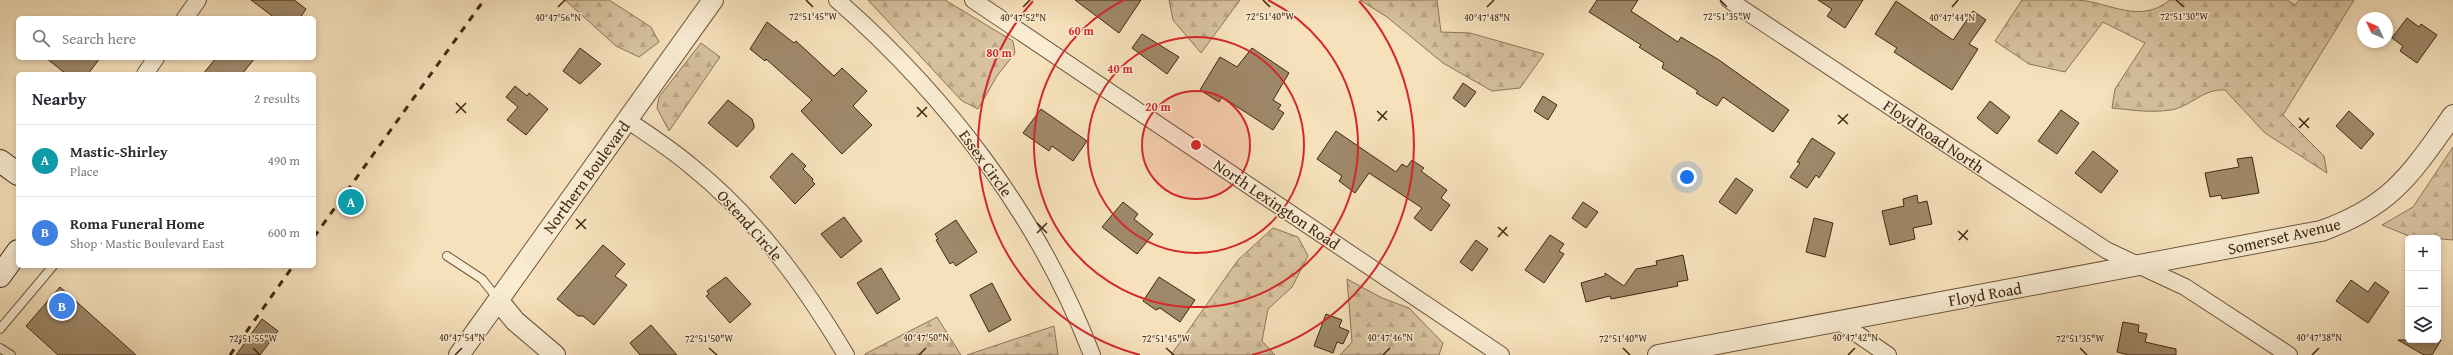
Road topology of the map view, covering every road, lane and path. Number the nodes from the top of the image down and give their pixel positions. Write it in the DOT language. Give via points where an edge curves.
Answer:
graph roads {
  1 [pos="198,0"];
  2 [pos="714,0"];
  3 [pos="837,0"];
  4 [pos="974,0"];
  5 [pos="1729,0"];
  6 [pos="186,16"];
  7 [pos="155,60"];
  8 [pos="146,72"];
  9 [pos="2453,115"];
  10 [pos="627,120"];
  11 [pos="0,161"];
  12 [pos="16,173"];
  13 [pos="16,254"];
  14 [pos="447,256"];
  15 [pos="2141,266"];
  16 [pos="51,268"];
  17 [pos="0,276"];
  18 [pos="498,300"];
  19 [pos="1838,321"];
  20 [pos="0,329"];
  21 [pos="0,348"];
  22 [pos="11,355"];
  23 [pos="459,355"];
  24 [pos="555,355"];
  25 [pos="846,355"];
  26 [pos="1092,355"];
  27 [pos="1500,355"];
  28 [pos="1658,355"];
  29 [pos="1888,355"];
  30 [pos="2289,355"];
  1 -- 6 [label="street"];
  2 -- 10 [label="street, Northern Boulevard"];
  3 -- 26 [label="street, Essex Circle" via="914,76 950,116 997,176 1057,276"];
  4 -- 27 [label="street, North Lexington Road"];
  5 -- 15 [label="street, Floyd Road North" via="2106,250"];
  7 -- 8 [label="street"];
  9 -- 15 [label="street, Somerset Avenue" via="2398,187 2375,207 2350,221 2321,231"];
  10 -- 18 [label="street, Northern Boulevard"];
  10 -- 25 [label="street, Ostend Circle" via="692,166 744,215 808,294"];
  11 -- 12 [label="main road"];
  13 -- 17 [label="main road"];
  14 -- 18 [label="lane" via="482,279"];
  15 -- 19 [label="street, Floyd Road"];
  15 -- 30 [label="street" via="2185,287"];
  16 -- 20 [label="lane"];
  18 -- 23 [label="street, Northern Boulevard"];
  18 -- 24 [label="street" via="515,321"];
  19 -- 28 [label="street, Floyd Road"];
  19 -- 29 [label="street"];
  21 -- 22 [label="lane"];
}
